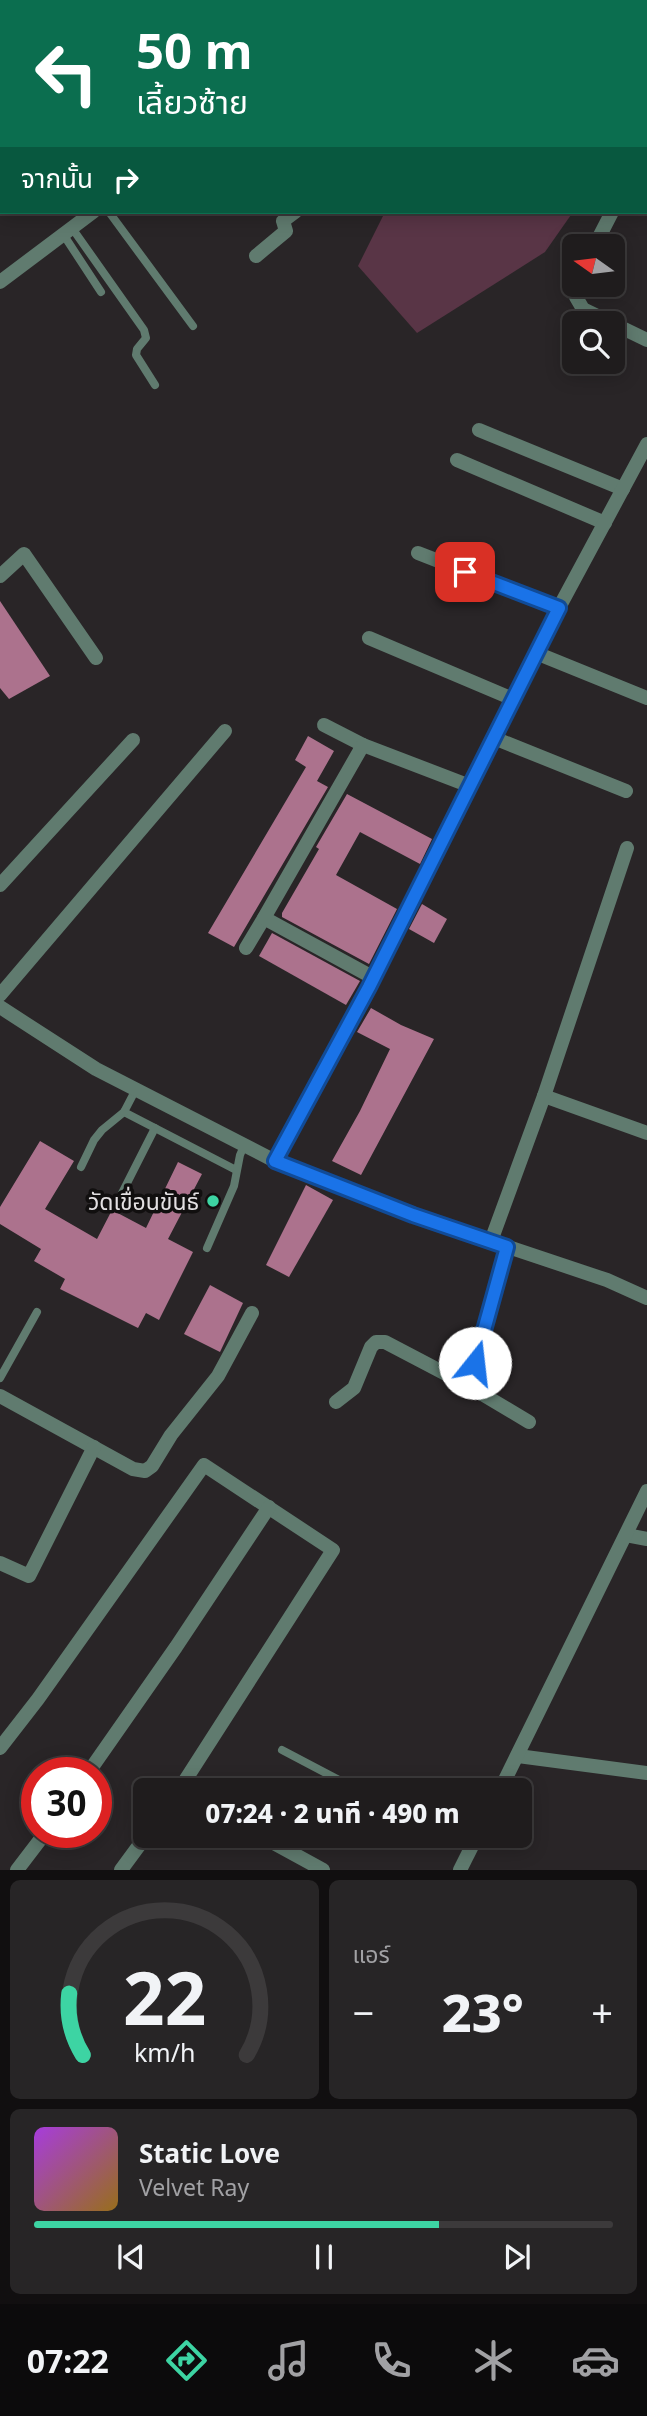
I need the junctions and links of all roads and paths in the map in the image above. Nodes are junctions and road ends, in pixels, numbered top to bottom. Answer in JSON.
{"nodes":[{"id":1,"x":90,"y":214,"type":"edge"},
{"id":2,"x":110,"y":214,"type":"edge"},
{"id":3,"x":611,"y":214,"type":"edge"},
{"id":4,"x":284,"y":215,"type":"edge"},
{"id":5,"x":67,"y":231,"type":"junction"},
{"id":6,"x":601,"y":234,"type":"edge"},
{"id":7,"x":256,"y":256,"type":"dead end"},
{"id":8,"x":0,"y":282,"type":"edge"},
{"id":9,"x":101,"y":292,"type":"dead end"},
{"id":10,"x":577,"y":298,"type":"edge"},
{"id":11,"x":193,"y":326,"type":"dead end"},
{"id":12,"x":647,"y":340,"type":"edge"},
{"id":13,"x":155,"y":385,"type":"dead end"},
{"id":14,"x":479,"y":430,"type":"dead end"},
{"id":15,"x":647,"y":444,"type":"edge"},
{"id":16,"x":457,"y":460,"type":"dead end"},
{"id":17,"x":623,"y":489,"type":"junction"},
{"id":18,"x":605,"y":523,"type":"junction"},
{"id":19,"x":418,"y":553,"type":"dead end"},
{"id":20,"x":0,"y":576,"type":"edge"},
{"id":21,"x":559,"y":608,"type":"junction"},
{"id":22,"x":369,"y":638,"type":"dead end"},
{"id":23,"x":536,"y":653,"type":"junction"},
{"id":24,"x":96,"y":658,"type":"dead end"},
{"id":25,"x":647,"y":698,"type":"edge"},
{"id":26,"x":513,"y":699,"type":"junction"},
{"id":27,"x":324,"y":725,"type":"dead end"},
{"id":28,"x":225,"y":731,"type":"dead end"},
{"id":29,"x":494,"y":738,"type":"junction"},
{"id":30,"x":133,"y":740,"type":"dead end"},
{"id":31,"x":363,"y":745,"type":"junction"},
{"id":32,"x":470,"y":786,"type":"junction"},
{"id":33,"x":626,"y":791,"type":"dead end"},
{"id":34,"x":627,"y":848,"type":"dead end"},
{"id":35,"x":0,"y":885,"type":"edge"},
{"id":36,"x":264,"y":918,"type":"junction"},
{"id":37,"x":246,"y":948,"type":"dead end"},
{"id":38,"x":374,"y":978,"type":"junction"},
{"id":39,"x":0,"y":995,"type":"edge"},
{"id":40,"x":0,"y":1007,"type":"edge"},
{"id":41,"x":136,"y":1089,"type":"junction"},
{"id":42,"x":544,"y":1096,"type":"junction"},
{"id":43,"x":124,"y":1112,"type":"junction"},
{"id":44,"x":155,"y":1128,"type":"junction"},
{"id":45,"x":647,"y":1133,"type":"edge"},
{"id":46,"x":244,"y":1146,"type":"junction"},
{"id":47,"x":275,"y":1161,"type":"junction"},
{"id":48,"x":81,"y":1167,"type":"dead end"},
{"id":49,"x":236,"y":1170,"type":"junction"},
{"id":50,"x":122,"y":1193,"type":"dead end"},
{"id":51,"x":491,"y":1241,"type":"junction"},
{"id":52,"x":507,"y":1247,"type":"junction"},
{"id":53,"x":207,"y":1248,"type":"dead end"},
{"id":54,"x":647,"y":1298,"type":"edge"},
{"id":55,"x":37,"y":1312,"type":"dead end"},
{"id":56,"x":252,"y":1313,"type":"dead end"},
{"id":57,"x":0,"y":1378,"type":"edge"},
{"id":58,"x":467,"y":1385,"type":"junction"},
{"id":59,"x":0,"y":1396,"type":"edge"},
{"id":60,"x":336,"y":1402,"type":"dead end"},
{"id":61,"x":529,"y":1422,"type":"dead end"},
{"id":62,"x":94,"y":1447,"type":"junction"},
{"id":63,"x":647,"y":1491,"type":"edge"},
{"id":64,"x":268,"y":1507,"type":"junction"},
{"id":65,"x":626,"y":1535,"type":"junction"},
{"id":66,"x":647,"y":1539,"type":"edge"},
{"id":67,"x":0,"y":1563,"type":"edge"},
{"id":68,"x":0,"y":1748,"type":"edge"},
{"id":69,"x":282,"y":1750,"type":"dead end"},
{"id":70,"x":518,"y":1756,"type":"junction"},
{"id":71,"x":99,"y":1757,"type":"edge"},
{"id":72,"x":647,"y":1773,"type":"edge"},
{"id":73,"x":187,"y":1778,"type":"edge"},
{"id":74,"x":335,"y":1778,"type":"edge"},
{"id":75,"x":506,"y":1778,"type":"edge"},
{"id":76,"x":34,"y":1848,"type":"edge"},
{"id":77,"x":137,"y":1848,"type":"edge"},
{"id":78,"x":283,"y":1848,"type":"edge"},
{"id":79,"x":466,"y":1848,"type":"edge"},
{"id":80,"x":470,"y":1850,"type":"joint"},
{"id":81,"x":17,"y":1870,"type":"edge"},
{"id":82,"x":121,"y":1870,"type":"edge"},
{"id":83,"x":323,"y":1870,"type":"edge"},
{"id":84,"x":460,"y":1870,"type":"edge"}],
"edges":[{"from":1,"to":5,"type":"street"},
{"from":2,"to":11,"type":"lane"},
{"from":3,"to":6,"type":"street"},
{"from":4,"to":7,"type":"street"},
{"from":5,"to":8,"type":"street"},
{"from":5,"to":9,"type":"lane"},
{"from":5,"to":13,"type":"lane"},
{"from":10,"to":12,"type":"street"},
{"from":14,"to":17,"type":"street"},
{"from":15,"to":17,"type":"street"},
{"from":16,"to":18,"type":"street"},
{"from":17,"to":18,"type":"street"},
{"from":18,"to":21,"type":"street"},
{"from":19,"to":21,"type":"street"},
{"from":20,"to":24,"type":"street"},
{"from":21,"to":23,"type":"street"},
{"from":22,"to":26,"type":"street"},
{"from":23,"to":25,"type":"street"},
{"from":23,"to":26,"type":"street"},
{"from":26,"to":29,"type":"street"},
{"from":27,"to":31,"type":"street"},
{"from":28,"to":39,"type":"street"},
{"from":29,"to":32,"type":"street"},
{"from":29,"to":33,"type":"street"},
{"from":30,"to":35,"type":"street"},
{"from":31,"to":32,"type":"street"},
{"from":31,"to":36,"type":"street"},
{"from":32,"to":38,"type":"street"},
{"from":34,"to":42,"type":"street"},
{"from":36,"to":37,"type":"street"},
{"from":36,"to":38,"type":"street"},
{"from":38,"to":47,"type":"street"},
{"from":40,"to":41,"type":"street"},
{"from":41,"to":43,"type":"lane"},
{"from":41,"to":46,"type":"street"},
{"from":42,"to":45,"type":"street"},
{"from":42,"to":51,"type":"street"},
{"from":43,"to":44,"type":"lane"},
{"from":43,"to":48,"type":"lane"},
{"from":44,"to":49,"type":"lane"},
{"from":44,"to":50,"type":"lane"},
{"from":46,"to":47,"type":"street"},
{"from":46,"to":49,"type":"lane"},
{"from":47,"to":51,"type":"street"},
{"from":49,"to":53,"type":"lane"},
{"from":51,"to":52,"type":"street"},
{"from":52,"to":54,"type":"street"},
{"from":52,"to":58,"type":"street"},
{"from":55,"to":57,"type":"lane"},
{"from":56,"to":62,"type":"street"},
{"from":58,"to":60,"type":"street"},
{"from":58,"to":61,"type":"street"},
{"from":59,"to":62,"type":"street"},
{"from":62,"to":67,"type":"street"},
{"from":63,"to":65,"type":"street"},
{"from":64,"to":68,"type":"street"},
{"from":64,"to":71,"type":"street"},
{"from":64,"to":73,"type":"street"},
{"from":65,"to":66,"type":"street"},
{"from":65,"to":70,"type":"street"},
{"from":69,"to":74,"type":"lane"},
{"from":70,"to":72,"type":"street"},
{"from":70,"to":75,"type":"street"},
{"from":76,"to":81,"type":"street"},
{"from":77,"to":82,"type":"street"},
{"from":78,"to":83,"type":"street"},
{"from":79,"to":80,"type":"lane"},
{"from":80,"to":84,"type":"street"}]}
